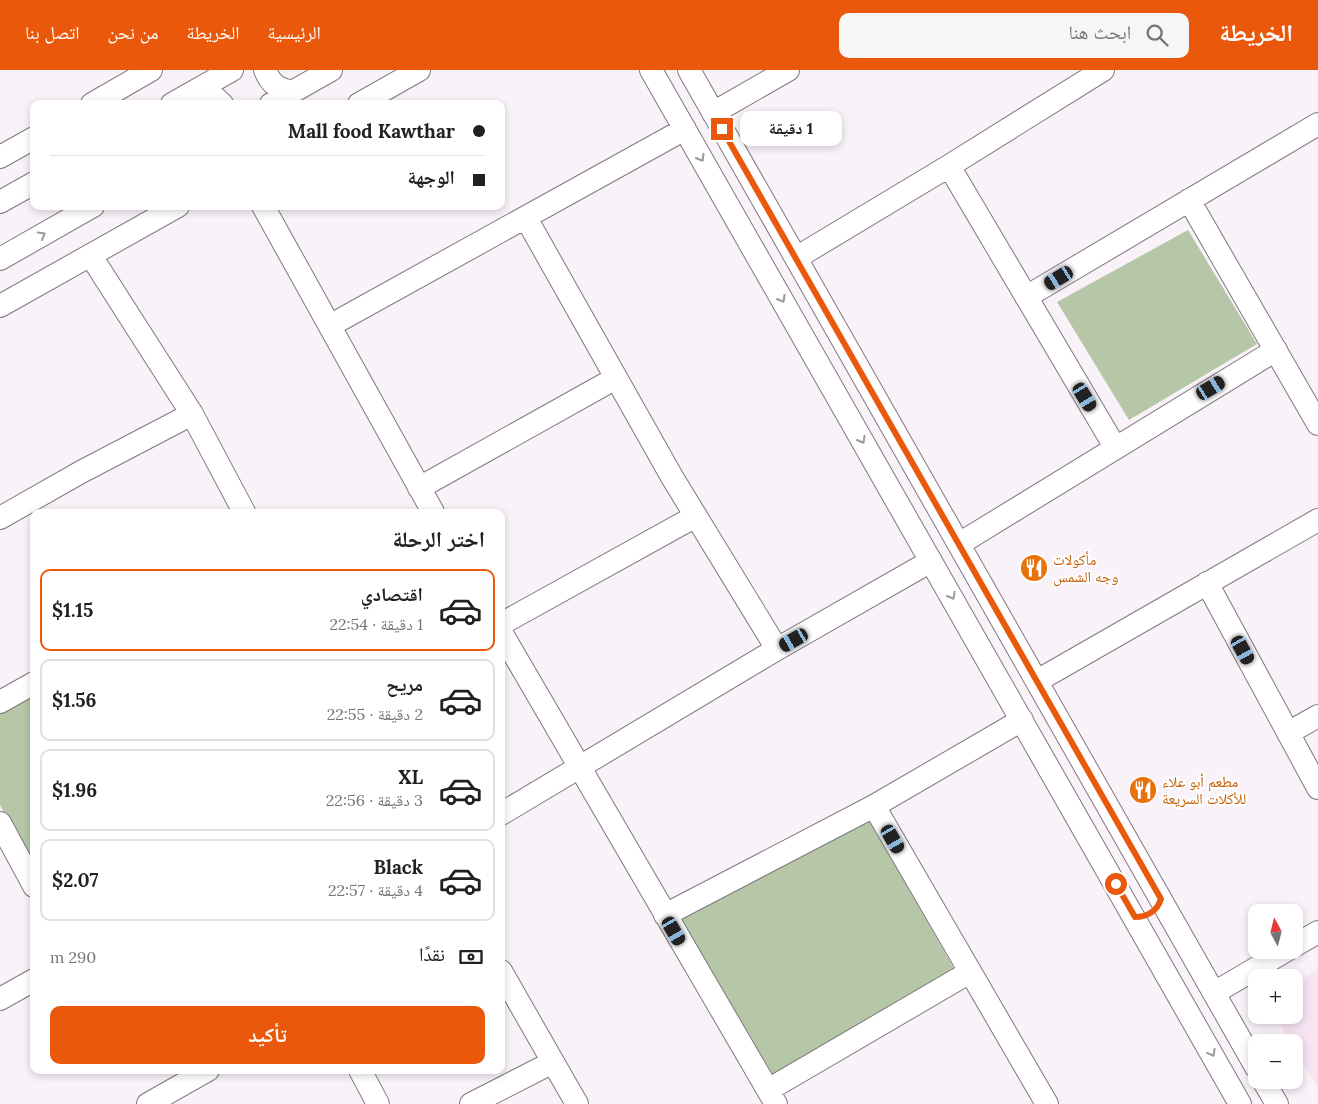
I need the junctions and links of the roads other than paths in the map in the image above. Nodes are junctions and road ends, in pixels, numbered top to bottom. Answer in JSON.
{"nodes":[{"id":1,"x":151,"y":70,"type":"edge"},
{"id":2,"x":232,"y":70,"type":"edge"},
{"id":3,"x":265,"y":70,"type":"edge"},
{"id":4,"x":330,"y":70,"type":"edge"},
{"id":5,"x":419,"y":70,"type":"edge"},
{"id":6,"x":651,"y":70,"type":"edge"},
{"id":7,"x":689,"y":70,"type":"edge"},
{"id":8,"x":788,"y":70,"type":"edge"},
{"id":9,"x":1103,"y":70,"type":"edge"},
{"id":10,"x":196,"y":90,"type":"junction"},
{"id":11,"x":292,"y":91,"type":"junction"},
{"id":12,"x":99,"y":100,"type":"edge"},
{"id":13,"x":179,"y":100,"type":"edge"},
{"id":14,"x":218,"y":100,"type":"edge"},
{"id":15,"x":277,"y":100,"type":"edge"},
{"id":16,"x":366,"y":100,"type":"edge"},
{"id":17,"x":713,"y":113,"type":"junction"},
{"id":18,"x":1318,"y":124,"type":"edge"},
{"id":19,"x":684,"y":129,"type":"junction"},
{"id":20,"x":30,"y":140,"type":"edge"},
{"id":21,"x":0,"y":157,"type":"edge"},
{"id":22,"x":949,"y":166,"type":"junction"},
{"id":23,"x":30,"y":185,"type":"edge"},
{"id":24,"x":1189,"y":200,"type":"junction"},
{"id":25,"x":0,"y":202,"type":"edge"},
{"id":26,"x":86,"y":210,"type":"edge"},
{"id":27,"x":171,"y":210,"type":"edge"},
{"id":28,"x":265,"y":210,"type":"edge"},
{"id":29,"x":526,"y":218,"type":"junction"},
{"id":30,"x":91,"y":256,"type":"junction"},
{"id":31,"x":796,"y":258,"type":"junction"},
{"id":32,"x":0,"y":259,"type":"edge"},
{"id":33,"x":1026,"y":297,"type":"junction"},
{"id":34,"x":0,"y":306,"type":"edge"},
{"id":35,"x":331,"y":325,"type":"junction"},
{"id":36,"x":1276,"y":350,"type":"junction"},
{"id":37,"x":616,"y":378,"type":"junction"},
{"id":38,"x":192,"y":414,"type":"junction"},
{"id":39,"x":1318,"y":424,"type":"edge"},
{"id":40,"x":1115,"y":447,"type":"junction"},
{"id":41,"x":419,"y":488,"type":"junction"},
{"id":42,"x":242,"y":509,"type":"edge"},
{"id":43,"x":431,"y":509,"type":"edge"},
{"id":44,"x":696,"y":516,"type":"junction"},
{"id":45,"x":0,"y":518,"type":"edge"},
{"id":46,"x":1318,"y":520,"type":"edge"},
{"id":47,"x":959,"y":544,"type":"junction"},
{"id":48,"x":931,"y":561,"type":"junction"},
{"id":49,"x":1207,"y":583,"type":"junction"},
{"id":50,"x":505,"y":622,"type":"edge"},
{"id":51,"x":505,"y":639,"type":"edge"},
{"id":52,"x":777,"y":649,"type":"junction"},
{"id":53,"x":1037,"y":681,"type":"junction"},
{"id":54,"x":30,"y":685,"type":"edge"},
{"id":55,"x":0,"y":702,"type":"edge"},
{"id":56,"x":1318,"y":716,"type":"edge"},
{"id":57,"x":1022,"y":720,"type":"junction"},
{"id":58,"x":1288,"y":733,"type":"junction"},
{"id":59,"x":578,"y":768,"type":"junction"},
{"id":60,"x":1318,"y":788,"type":"edge"},
{"id":61,"x":874,"y":806,"type":"junction"},
{"id":62,"x":505,"y":812,"type":"edge"},
{"id":63,"x":0,"y":823,"type":"edge"},
{"id":64,"x":30,"y":879,"type":"edge"},
{"id":65,"x":1161,"y":899,"type":"junction"},
{"id":66,"x":665,"y":915,"type":"junction"},
{"id":67,"x":1135,"y":917,"type":"junction"},
{"id":68,"x":1318,"y":932,"type":"edge"},
{"id":69,"x":1303,"y":941,"type":"edge"},
{"id":70,"x":1189,"y":949,"type":"junction"},
{"id":71,"x":1272,"y":959,"type":"edge"},
{"id":72,"x":1164,"y":967,"type":"junction"},
{"id":73,"x":970,"y":972,"type":"junction"},
{"id":74,"x":505,"y":978,"type":"edge"},
{"id":75,"x":30,"y":982,"type":"edge"},
{"id":76,"x":1214,"y":993,"type":"junction"},
{"id":77,"x":0,"y":999,"type":"edge"},
{"id":78,"x":1248,"y":1054,"type":"edge"},
{"id":79,"x":552,"y":1062,"type":"junction"},
{"id":80,"x":201,"y":1074,"type":"edge"},
{"id":81,"x":362,"y":1074,"type":"edge"},
{"id":82,"x":1268,"y":1089,"type":"edge"},
{"id":83,"x":772,"y":1097,"type":"edge"},
{"id":84,"x":148,"y":1104,"type":"edge"},
{"id":85,"x":378,"y":1104,"type":"edge"},
{"id":86,"x":472,"y":1104,"type":"edge"},
{"id":87,"x":577,"y":1104,"type":"edge"},
{"id":88,"x":1047,"y":1104,"type":"edge"},
{"id":89,"x":1240,"y":1104,"type":"edge"},
{"id":90,"x":1277,"y":1104,"type":"edge"}],
"edges":[{"from":1,"to":12,"type":"street"},
{"from":2,"to":10,"type":"street"},
{"from":3,"to":11,"type":"street"},
{"from":4,"to":11,"type":"street"},
{"from":5,"to":16,"type":"street"},
{"from":6,"to":19,"type":"street"},
{"from":7,"to":17,"type":"street"},
{"from":8,"to":17,"type":"street"},
{"from":9,"to":22,"type":"street"},
{"from":10,"to":13,"type":"street"},
{"from":10,"to":14,"type":"street"},
{"from":11,"to":15,"type":"street"},
{"from":17,"to":31,"type":"street"},
{"from":18,"to":24,"type":"street"},
{"from":19,"to":29,"type":"street"},
{"from":19,"to":48,"type":"street","one_way":true},
{"from":20,"to":21,"type":"street"},
{"from":22,"to":31,"type":"street"},
{"from":22,"to":33,"type":"street"},
{"from":23,"to":25,"type":"street"},
{"from":24,"to":33,"type":"street"},
{"from":24,"to":36,"type":"street"},
{"from":32,"to":26,"type":"street","one_way":true},
{"from":27,"to":30,"type":"street"},
{"from":28,"to":35,"type":"street"},
{"from":29,"to":35,"type":"street"},
{"from":29,"to":37,"type":"street"},
{"from":30,"to":34,"type":"street"},
{"from":30,"to":38,"type":"street"},
{"from":31,"to":47,"type":"street"},
{"from":33,"to":40,"type":"street"},
{"from":35,"to":41,"type":"street"},
{"from":36,"to":39,"type":"street"},
{"from":36,"to":40,"type":"street"},
{"from":37,"to":41,"type":"street"},
{"from":37,"to":44,"type":"street"},
{"from":38,"to":42,"type":"street"},
{"from":38,"to":45,"type":"street"},
{"from":40,"to":47,"type":"street"},
{"from":41,"to":43,"type":"street"},
{"from":44,"to":50,"type":"street"},
{"from":44,"to":52,"type":"street"},
{"from":46,"to":49,"type":"street"},
{"from":47,"to":53,"type":"street"},
{"from":48,"to":52,"type":"street"},
{"from":48,"to":57,"type":"street","one_way":true},
{"from":49,"to":53,"type":"street"},
{"from":49,"to":58,"type":"street"},
{"from":51,"to":59,"type":"street"},
{"from":52,"to":59,"type":"street"},
{"from":53,"to":65,"type":"street"},
{"from":54,"to":55,"type":"street"},
{"from":56,"to":58,"type":"street"},
{"from":57,"to":61,"type":"street"},
{"from":57,"to":67,"type":"street"},
{"from":58,"to":60,"type":"street"},
{"from":59,"to":62,"type":"street"},
{"from":59,"to":66,"type":"street"},
{"from":61,"to":66,"type":"street"},
{"from":61,"to":73,"type":"street"},
{"from":63,"to":64,"type":"street"},
{"from":65,"to":67,"type":"street"},
{"from":65,"to":70,"type":"street"},
{"from":66,"to":83,"type":"street"},
{"from":67,"to":72,"type":"street"},
{"from":68,"to":69,"type":"street"},
{"from":70,"to":72,"type":"street"},
{"from":70,"to":76,"type":"street"},
{"from":71,"to":76,"type":"street"},
{"from":72,"to":89,"type":"street","one_way":true},
{"from":73,"to":83,"type":"street"},
{"from":73,"to":88,"type":"street"},
{"from":74,"to":79,"type":"street"},
{"from":75,"to":77,"type":"street"},
{"from":76,"to":78,"type":"street"},
{"from":79,"to":86,"type":"street"},
{"from":79,"to":87,"type":"street"},
{"from":80,"to":84,"type":"street"},
{"from":81,"to":85,"type":"street"},
{"from":82,"to":90,"type":"street"}]}
